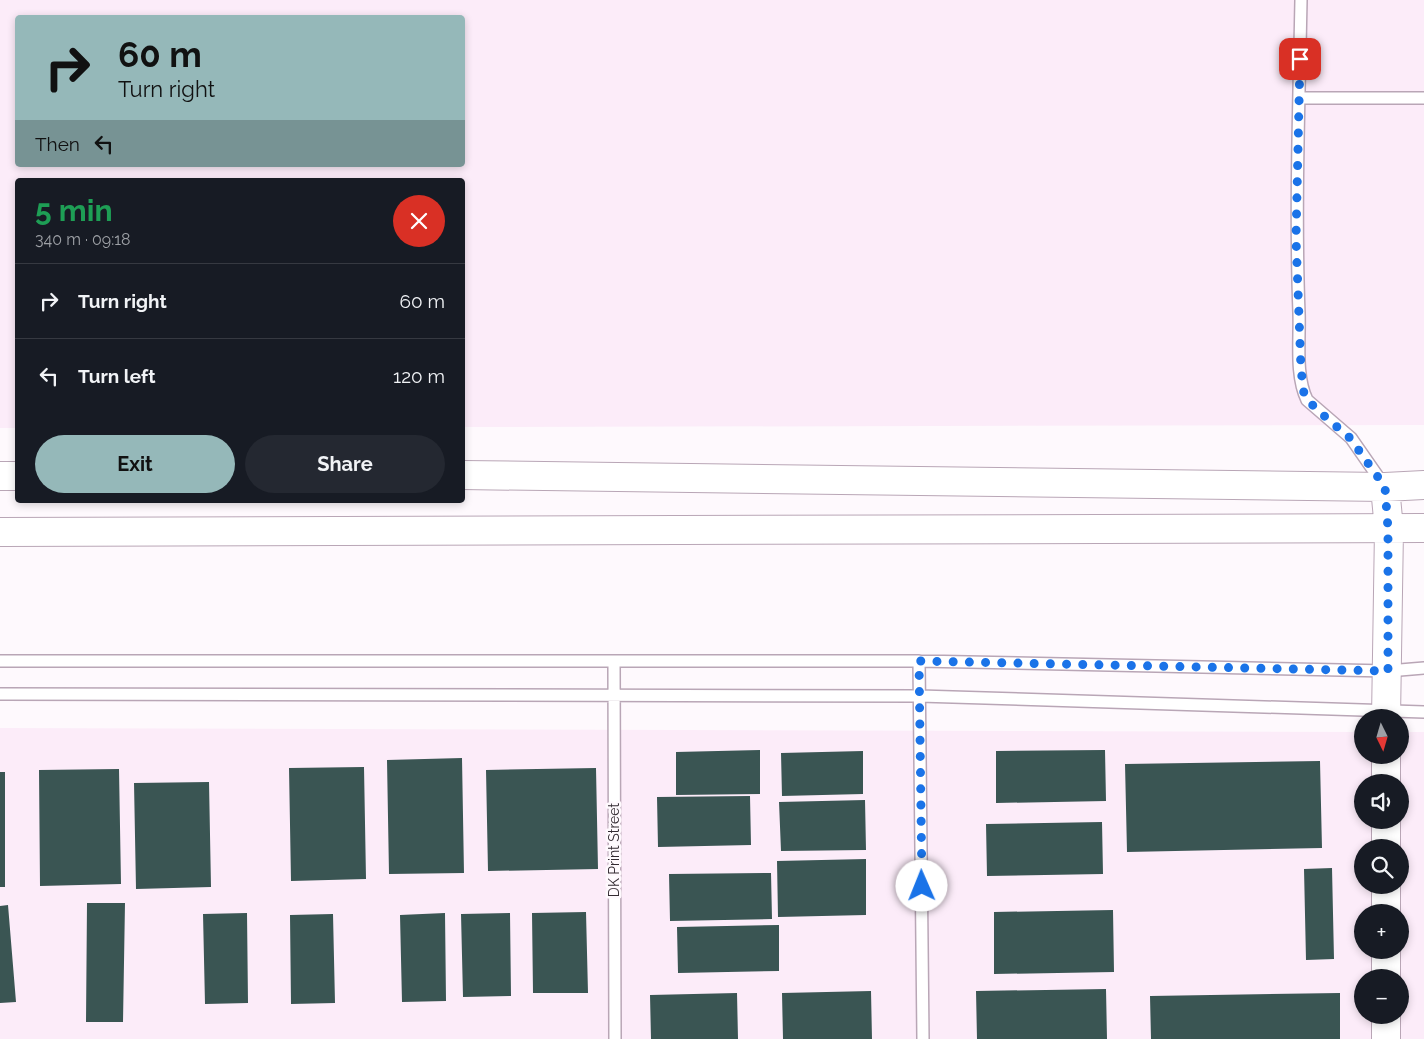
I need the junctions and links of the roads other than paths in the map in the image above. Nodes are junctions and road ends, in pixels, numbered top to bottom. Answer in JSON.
{"nodes":[{"id":1,"x":1301,"y":0,"type":"edge"},
{"id":2,"x":1299,"y":98,"type":"junction"},
{"id":3,"x":1424,"y":98,"type":"edge"},
{"id":4,"x":465,"y":475,"type":"edge"},
{"id":5,"x":0,"y":476,"type":"edge"},
{"id":6,"x":15,"y":476,"type":"edge"},
{"id":7,"x":1423,"y":485,"type":"edge"},
{"id":8,"x":1385,"y":487,"type":"junction"},
{"id":9,"x":1388,"y":529,"type":"junction"},
{"id":10,"x":0,"y":532,"type":"edge"},
{"id":11,"x":1424,"y":532,"type":"edge"},
{"id":12,"x":0,"y":661,"type":"edge"},
{"id":13,"x":614,"y":661,"type":"junction"},
{"id":14,"x":919,"y":661,"type":"junction"},
{"id":15,"x":1424,"y":668,"type":"edge"},
{"id":16,"x":1388,"y":671,"type":"junction"},
{"id":17,"x":0,"y":694,"type":"edge"},
{"id":18,"x":614,"y":695,"type":"junction"},
{"id":19,"x":920,"y":696,"type":"junction"},
{"id":20,"x":1386,"y":709,"type":"edge"},
{"id":21,"x":1424,"y":712,"type":"edge"},
{"id":22,"x":1354,"y":713,"type":"edge"},
{"id":23,"x":1409,"y":713,"type":"edge"},
{"id":24,"x":1386,"y":1024,"type":"edge"},
{"id":25,"x":615,"y":1039,"type":"edge"},
{"id":26,"x":923,"y":1039,"type":"edge"},
{"id":27,"x":1386,"y":1039,"type":"edge"}],
"edges":[{"from":1,"to":2,"type":"lane"},
{"from":2,"to":3,"type":"lane"},
{"from":2,"to":8,"type":"lane"},
{"from":4,"to":8,"type":"street"},
{"from":5,"to":6,"type":"street"},
{"from":7,"to":8,"type":"street"},
{"from":7,"to":11,"type":"street"},
{"from":8,"to":9,"type":"street"},
{"from":9,"to":10,"type":"street"},
{"from":9,"to":11,"type":"street"},
{"from":9,"to":16,"type":"street"},
{"from":12,"to":13,"type":"lane"},
{"from":13,"to":14,"type":"lane"},
{"from":13,"to":18,"type":"lane","name":"DK Print Street"},
{"from":14,"to":16,"type":"lane"},
{"from":14,"to":19,"type":"lane"},
{"from":15,"to":16,"type":"lane"},
{"from":16,"to":20,"type":"street"},
{"from":17,"to":18,"type":"lane"},
{"from":18,"to":19,"type":"lane"},
{"from":18,"to":25,"type":"lane","name":"DK Print Street"},
{"from":19,"to":22,"type":"lane"},
{"from":19,"to":26,"type":"lane"},
{"from":21,"to":23,"type":"lane"},
{"from":24,"to":27,"type":"street"}]}
